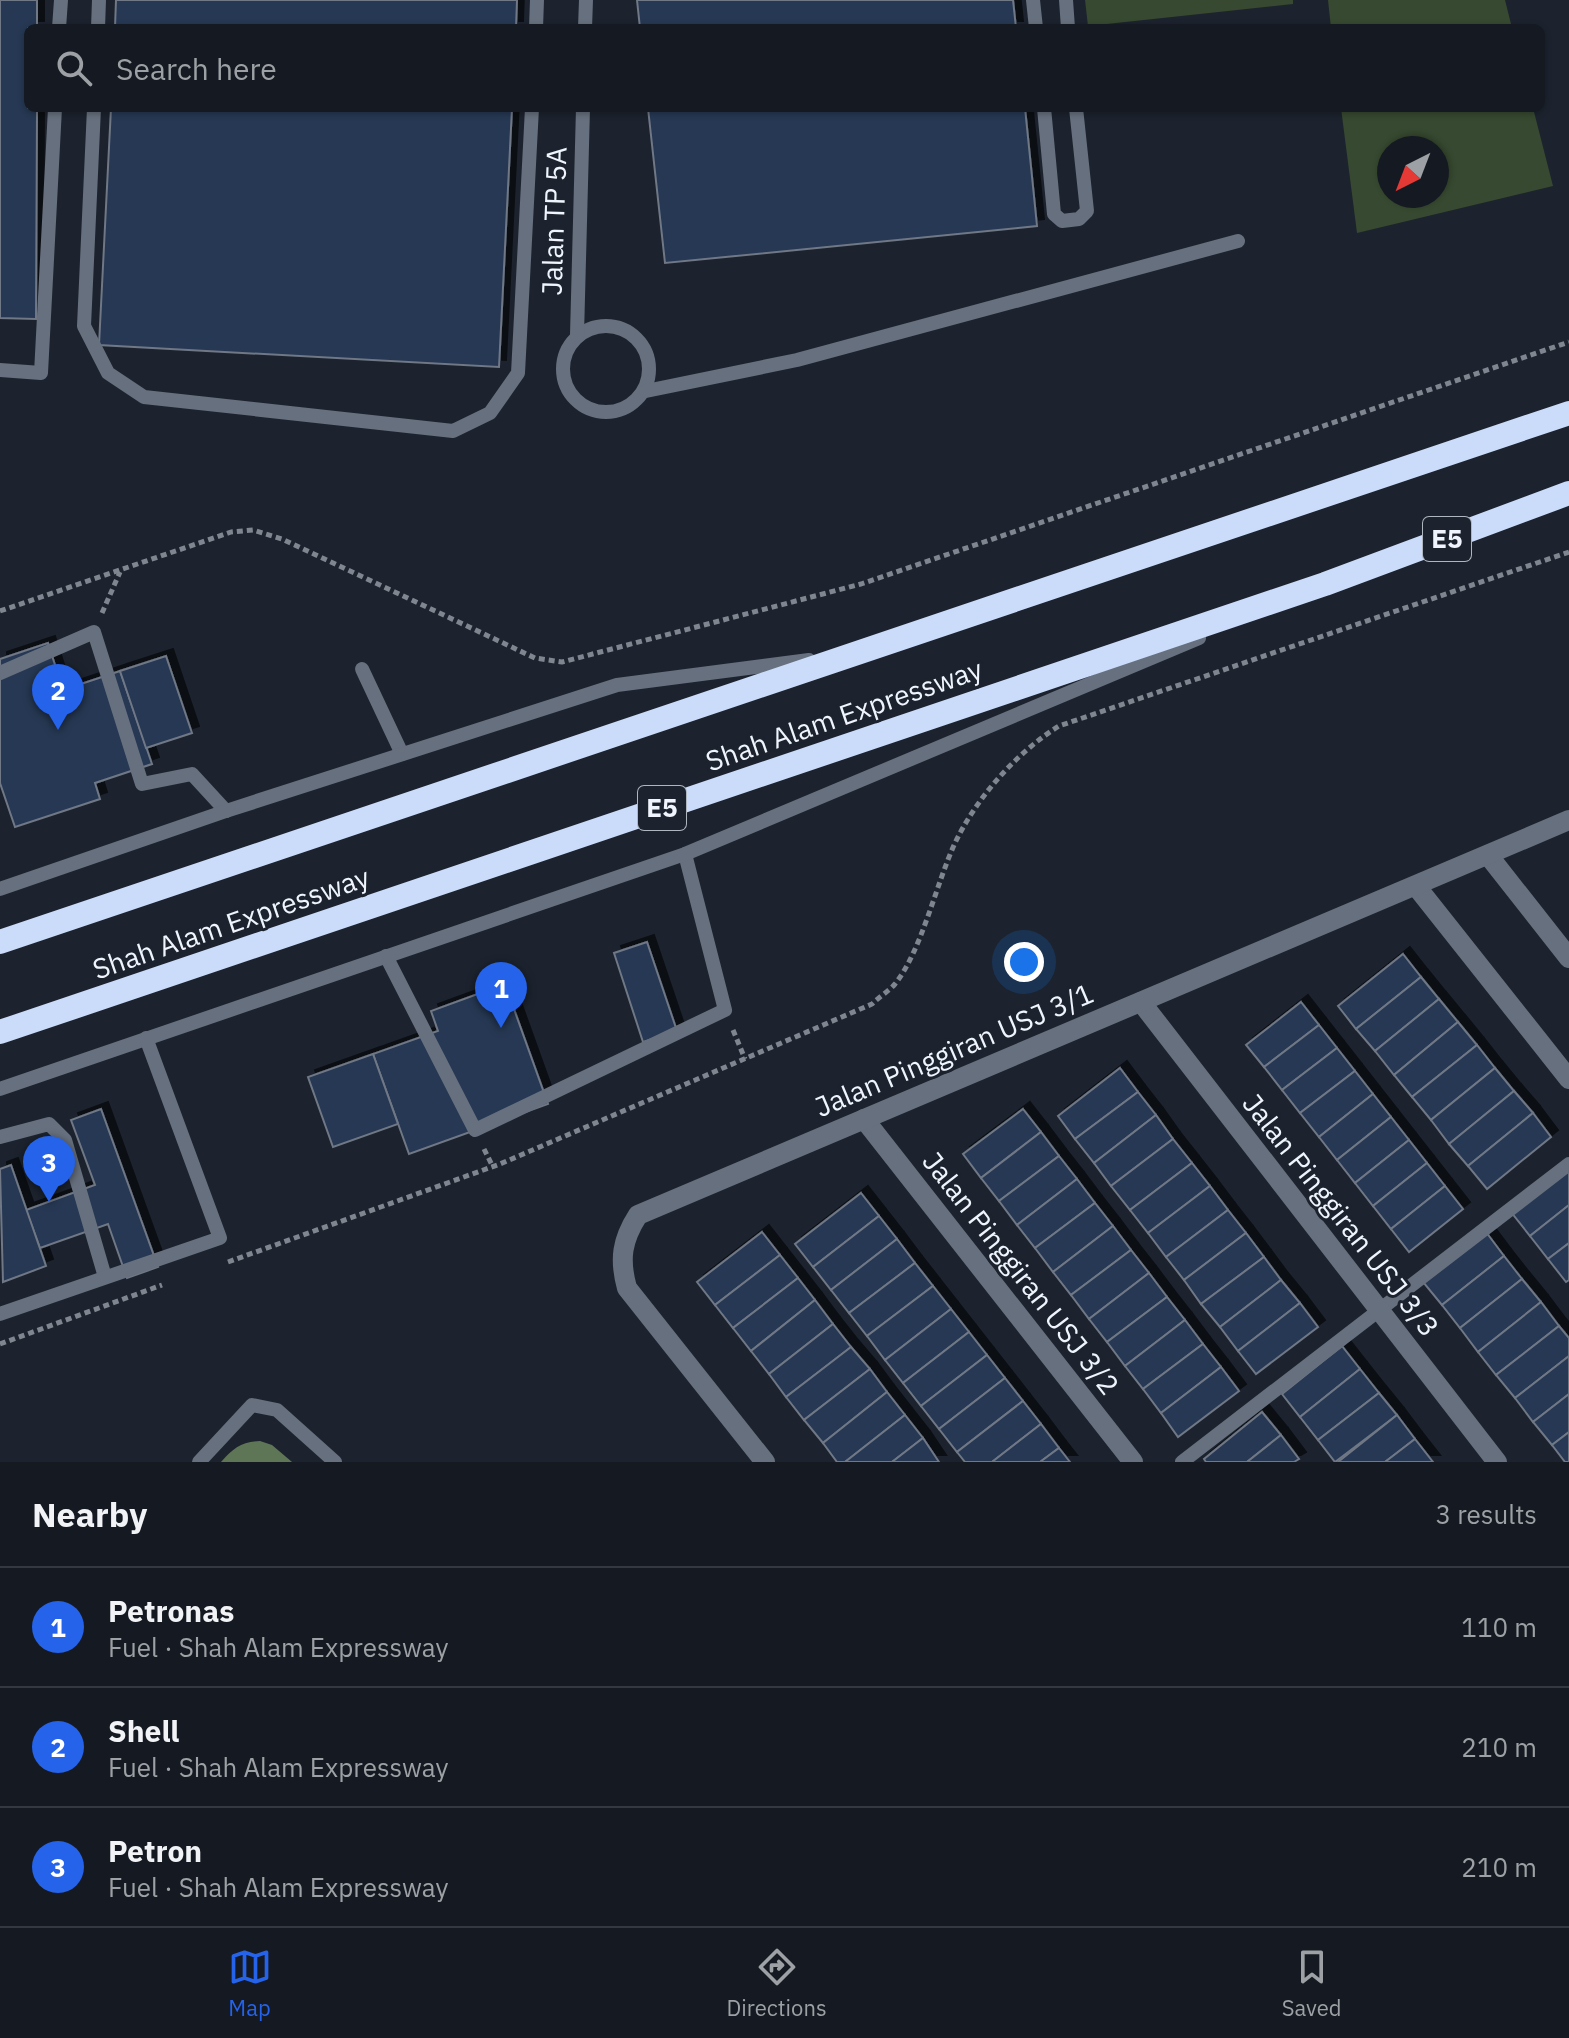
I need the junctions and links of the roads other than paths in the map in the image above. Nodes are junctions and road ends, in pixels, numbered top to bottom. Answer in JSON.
{"nodes":[{"id":1,"x":61,"y":0,"type":"edge"},
{"id":2,"x":99,"y":0,"type":"edge"},
{"id":3,"x":537,"y":0,"type":"edge"},
{"id":4,"x":586,"y":0,"type":"edge"},
{"id":5,"x":1033,"y":0,"type":"edge"},
{"id":6,"x":1066,"y":0,"type":"edge"},
{"id":7,"x":59,"y":24,"type":"edge"},
{"id":8,"x":98,"y":24,"type":"edge"},
{"id":9,"x":536,"y":24,"type":"edge"},
{"id":10,"x":585,"y":24,"type":"edge"},
{"id":11,"x":1036,"y":24,"type":"edge"},
{"id":12,"x":1068,"y":24,"type":"edge"},
{"id":13,"x":55,"y":112,"type":"edge"},
{"id":14,"x":94,"y":112,"type":"edge"},
{"id":15,"x":532,"y":112,"type":"edge"},
{"id":16,"x":583,"y":112,"type":"edge"},
{"id":17,"x":1044,"y":112,"type":"edge"},
{"id":18,"x":1076,"y":112,"type":"edge"},
{"id":19,"x":1238,"y":241,"type":"dead end"},
{"id":20,"x":577,"y":335,"type":"junction"},
{"id":21,"x":0,"y":370,"type":"edge"},
{"id":22,"x":646,"y":391,"type":"junction"},
{"id":23,"x":1569,"y":413,"type":"edge"},
{"id":24,"x":1569,"y":493,"type":"edge"},
{"id":25,"x":1325,"y":584,"type":"junction"},
{"id":26,"x":852,"y":654,"type":"junction"},
{"id":27,"x":362,"y":669,"type":"dead end"},
{"id":28,"x":0,"y":673,"type":"edge"},
{"id":29,"x":402,"y":754,"type":"junction"},
{"id":30,"x":226,"y":811,"type":"junction"},
{"id":31,"x":1569,"y":820,"type":"edge"},
{"id":32,"x":685,"y":854,"type":"junction"},
{"id":33,"x":1488,"y":855,"type":"junction"},
{"id":34,"x":1416,"y":886,"type":"junction"},
{"id":35,"x":0,"y":889,"type":"edge"},
{"id":36,"x":0,"y":942,"type":"edge"},
{"id":37,"x":386,"y":956,"type":"junction"},
{"id":38,"x":1569,"y":958,"type":"edge"},
{"id":39,"x":1141,"y":1002,"type":"junction"},
{"id":40,"x":0,"y":1032,"type":"edge"},
{"id":41,"x":146,"y":1038,"type":"junction"},
{"id":42,"x":1569,"y":1079,"type":"edge"},
{"id":43,"x":0,"y":1089,"type":"edge"},
{"id":44,"x":864,"y":1119,"type":"junction"},
{"id":45,"x":0,"y":1137,"type":"edge"},
{"id":46,"x":1569,"y":1164,"type":"edge"},
{"id":47,"x":105,"y":1277,"type":"junction"},
{"id":48,"x":1380,"y":1312,"type":"junction"},
{"id":49,"x":0,"y":1314,"type":"edge"},
{"id":50,"x":199,"y":1462,"type":"edge"},
{"id":51,"x":335,"y":1462,"type":"edge"},
{"id":52,"x":765,"y":1462,"type":"edge"},
{"id":53,"x":1133,"y":1462,"type":"edge"},
{"id":54,"x":1182,"y":1462,"type":"edge"},
{"id":55,"x":1497,"y":1462,"type":"edge"}],
"edges":[{"from":1,"to":7,"type":"lane"},
{"from":2,"to":8,"type":"lane"},
{"from":3,"to":9,"type":"lane"},
{"from":4,"to":10,"type":"lane"},
{"from":5,"to":11,"type":"lane"},
{"from":6,"to":12,"type":"lane"},
{"from":13,"to":21,"type":"lane"},
{"from":14,"to":15,"type":"lane"},
{"from":16,"to":20,"type":"lane","name":"Jalan TP 5A"},
{"from":17,"to":18,"type":"lane"},
{"from":19,"to":22,"type":"lane"},
{"from":20,"to":22,"type":"lane"},
{"from":20,"to":22,"type":"lane"},
{"from":23,"to":26,"type":"highway","name":"Shah Alam Expressway"},
{"from":24,"to":25,"type":"highway","name":"Shah Alam Expressway","number":"E5"},
{"from":25,"to":32,"type":"lane"},
{"from":25,"to":40,"type":"highway","name":"Shah Alam Expressway","number":"E5"},
{"from":26,"to":29,"type":"lane"},
{"from":26,"to":36,"type":"highway","name":"Shah Alam Expressway"},
{"from":27,"to":29,"type":"lane"},
{"from":28,"to":30,"type":"lane"},
{"from":29,"to":30,"type":"lane"},
{"from":30,"to":35,"type":"lane"},
{"from":31,"to":33,"type":"street","name":"Jalan Pinggiran USJ 3/1"},
{"from":32,"to":37,"type":"lane"},
{"from":32,"to":37,"type":"lane"},
{"from":33,"to":34,"type":"street","name":"Jalan Pinggiran USJ 3/1"},
{"from":33,"to":38,"type":"street"},
{"from":34,"to":39,"type":"street","name":"Jalan Pinggiran USJ 3/1"},
{"from":34,"to":42,"type":"street"},
{"from":37,"to":41,"type":"lane"},
{"from":39,"to":44,"type":"street","name":"Jalan Pinggiran USJ 3/1"},
{"from":39,"to":48,"type":"street","name":"Jalan Pinggiran USJ 3/3"},
{"from":41,"to":43,"type":"lane"},
{"from":41,"to":47,"type":"lane"},
{"from":44,"to":52,"type":"street","name":"Jalan Pinggiran USJ 3/1"},
{"from":44,"to":53,"type":"street","name":"Jalan Pinggiran USJ 3/2"},
{"from":45,"to":47,"type":"lane"},
{"from":46,"to":48,"type":"lane"},
{"from":47,"to":49,"type":"lane"},
{"from":48,"to":54,"type":"lane"},
{"from":48,"to":55,"type":"street","name":"Jalan Pinggiran USJ 3/3"},
{"from":50,"to":51,"type":"lane"}]}
